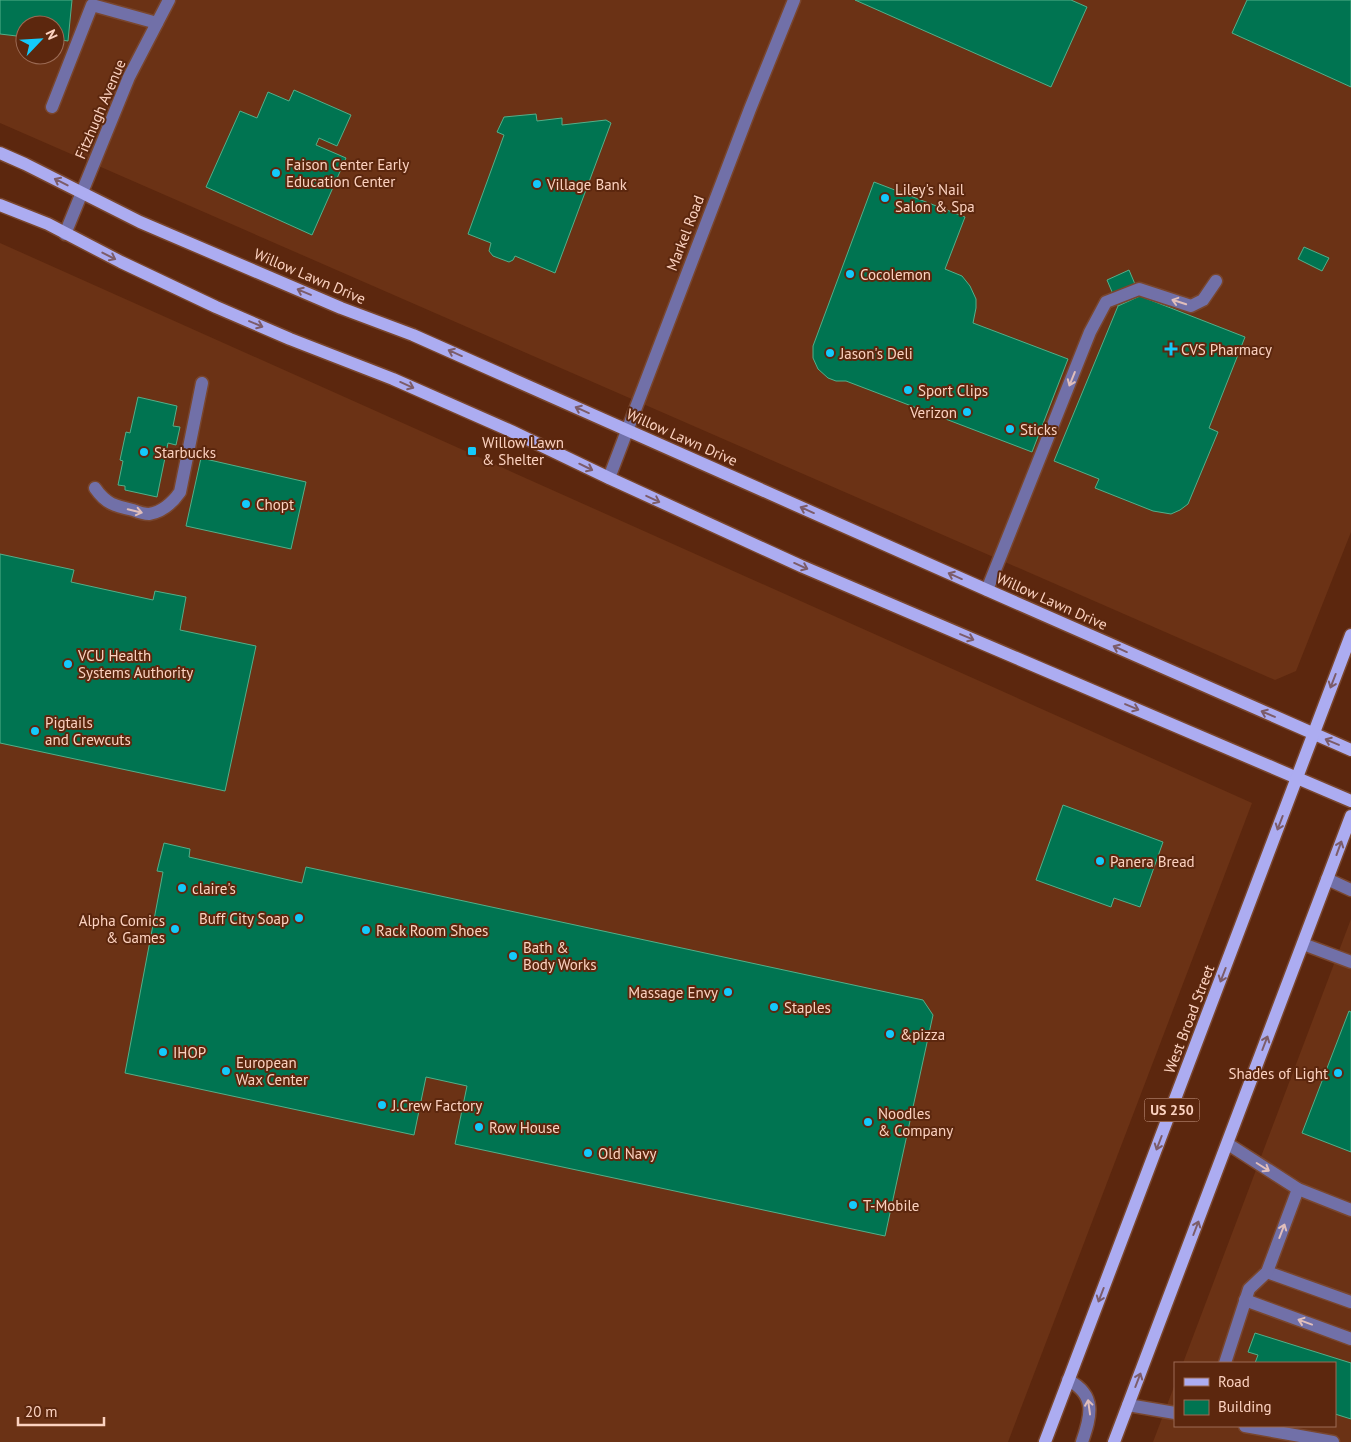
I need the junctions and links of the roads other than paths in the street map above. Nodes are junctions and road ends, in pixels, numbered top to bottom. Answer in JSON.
{"nodes":[{"id":1,"x":170,"y":0,"type":"edge"},
{"id":2,"x":794,"y":0,"type":"edge"},
{"id":3,"x":158,"y":23,"type":"junction"},
{"id":4,"x":52,"y":107,"type":"dead end"},
{"id":5,"x":0,"y":153,"type":"edge"},
{"id":6,"x":83,"y":193,"type":"junction"},
{"id":7,"x":0,"y":206,"type":"edge"},
{"id":8,"x":65,"y":234,"type":"junction"},
{"id":9,"x":1216,"y":281,"type":"dead end"},
{"id":10,"x":202,"y":384,"type":"dead end"},
{"id":11,"x":627,"y":429,"type":"junction"},
{"id":12,"x":609,"y":478,"type":"junction"},
{"id":13,"x":95,"y":488,"type":"dead end"},
{"id":14,"x":987,"y":590,"type":"junction"},
{"id":15,"x":1351,"y":635,"type":"edge"},
{"id":16,"x":1313,"y":734,"type":"junction"},
{"id":17,"x":1351,"y":750,"type":"edge"},
{"id":18,"x":1297,"y":778,"type":"junction"},
{"id":19,"x":1351,"y":801,"type":"edge"},
{"id":20,"x":1351,"y":816,"type":"edge"},
{"id":21,"x":1327,"y":879,"type":"junction"},
{"id":22,"x":1351,"y":890,"type":"edge"},
{"id":23,"x":1303,"y":944,"type":"junction"},
{"id":24,"x":1351,"y":962,"type":"edge"},
{"id":25,"x":1228,"y":1144,"type":"junction"},
{"id":26,"x":1298,"y":1189,"type":"junction"},
{"id":27,"x":1351,"y":1210,"type":"edge"},
{"id":28,"x":1267,"y":1272,"type":"junction"},
{"id":29,"x":1245,"y":1300,"type":"junction"},
{"id":30,"x":1351,"y":1302,"type":"edge"},
{"id":31,"x":1351,"y":1339,"type":"edge"},
{"id":32,"x":1225,"y":1362,"type":"edge"},
{"id":33,"x":1068,"y":1380,"type":"junction"},
{"id":34,"x":1128,"y":1405,"type":"junction"},
{"id":35,"x":1174,"y":1413,"type":"edge"},
{"id":36,"x":1250,"y":1427,"type":"edge"},
{"id":37,"x":1045,"y":1442,"type":"edge"},
{"id":38,"x":1082,"y":1442,"type":"edge"},
{"id":39,"x":1114,"y":1442,"type":"edge"},
{"id":40,"x":1333,"y":1442,"type":"edge"}],
"edges":[{"from":1,"to":3,"type":"street","name":"Fitzhugh Avenue"},
{"from":2,"to":11,"type":"street","name":"Markel Road"},
{"from":3,"to":4,"type":"street"},
{"from":3,"to":6,"type":"street","name":"Fitzhugh Avenue"},
{"from":6,"to":5,"type":"main road","name":"Willow Lawn Drive","one_way":true},
{"from":6,"to":8,"type":"street","name":"Fitzhugh Avenue"},
{"from":11,"to":6,"type":"main road","name":"Willow Lawn Drive","one_way":true},
{"from":7,"to":8,"type":"main road"},
{"from":8,"to":12,"type":"main road","one_way":true},
{"from":9,"to":14,"type":"street","one_way":true},
{"from":13,"to":10,"type":"street","one_way":true},
{"from":11,"to":12,"type":"street","name":"Markel Road"},
{"from":14,"to":11,"type":"main road","name":"Willow Lawn Drive","one_way":true},
{"from":12,"to":18,"type":"main road","one_way":true},
{"from":16,"to":14,"type":"main road","name":"Willow Lawn Drive","one_way":true},
{"from":15,"to":16,"type":"main road","name":"West Broad Street","number":"US 250","one_way":true},
{"from":17,"to":16,"type":"main road","name":"Willow Lawn Drive","one_way":true},
{"from":16,"to":18,"type":"main road","name":"West Broad Street","number":"US 250"},
{"from":18,"to":19,"type":"main road"},
{"from":18,"to":33,"type":"main road","name":"West Broad Street","number":"US 250","one_way":true},
{"from":21,"to":20,"type":"main road","one_way":true},
{"from":21,"to":22,"type":"street"},
{"from":21,"to":23,"type":"main road"},
{"from":23,"to":24,"type":"street"},
{"from":25,"to":23,"type":"main road","one_way":true},
{"from":25,"to":26,"type":"street","one_way":true},
{"from":34,"to":25,"type":"main road","one_way":true},
{"from":26,"to":27,"type":"street"},
{"from":28,"to":26,"type":"street","one_way":true},
{"from":28,"to":29,"type":"street"},
{"from":28,"to":30,"type":"street"},
{"from":31,"to":29,"type":"street","one_way":true},
{"from":29,"to":32,"type":"street"},
{"from":33,"to":37,"type":"main road","name":"West Broad Street","number":"US 250"},
{"from":38,"to":33,"type":"street","one_way":true},
{"from":34,"to":35,"type":"street"},
{"from":34,"to":39,"type":"main road"},
{"from":36,"to":40,"type":"street"}]}
